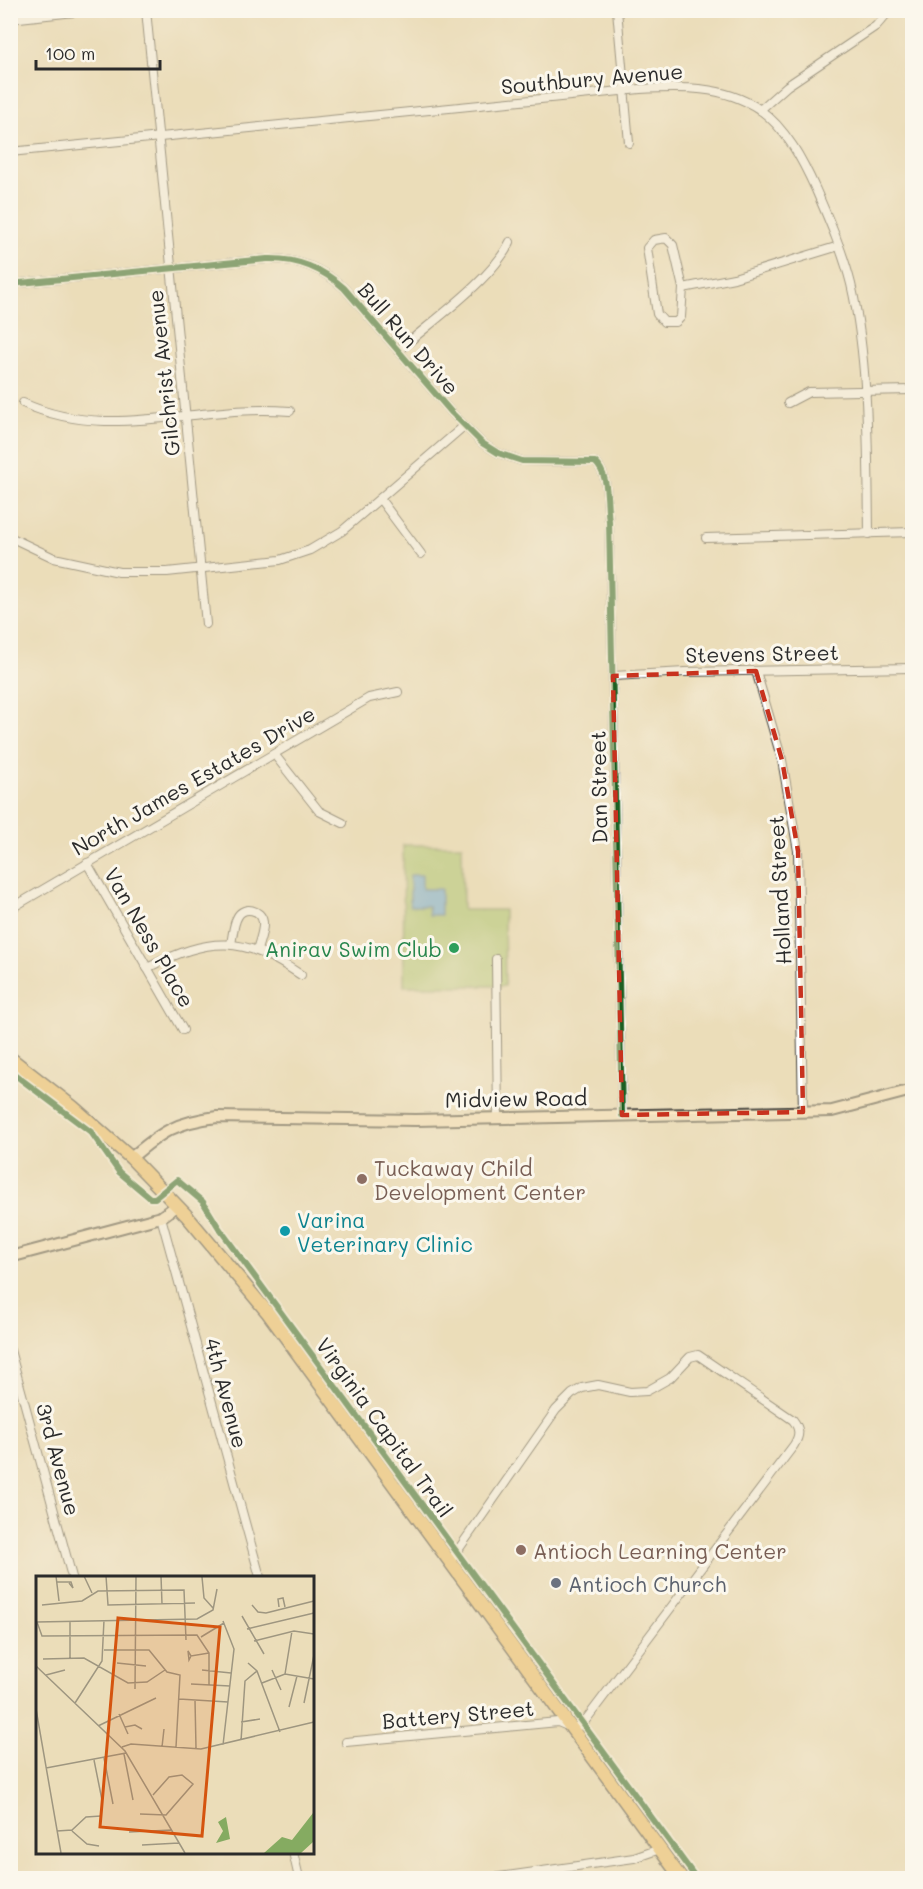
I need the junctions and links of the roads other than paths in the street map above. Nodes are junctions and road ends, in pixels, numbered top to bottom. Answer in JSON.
{"nodes":[{"id":1,"x":93,"y":10,"type":"edge"},
{"id":2,"x":146,"y":10,"type":"edge"},
{"id":3,"x":617,"y":10,"type":"edge"},
{"id":4,"x":890,"y":10,"type":"edge"},
{"id":5,"x":10,"y":19,"type":"edge"},
{"id":6,"x":625,"y":91,"type":"junction"},
{"id":7,"x":760,"y":110,"type":"junction"},
{"id":8,"x":158,"y":138,"type":"junction"},
{"id":9,"x":630,"y":143,"type":"dead end"},
{"id":10,"x":10,"y":152,"type":"edge"},
{"id":11,"x":510,"y":242,"type":"dead end"},
{"id":12,"x":838,"y":246,"type":"junction"},
{"id":13,"x":171,"y":268,"type":"junction"},
{"id":14,"x":10,"y":284,"type":"edge"},
{"id":15,"x":683,"y":288,"type":"junction"},
{"id":16,"x":398,"y":351,"type":"junction"},
{"id":17,"x":864,"y":390,"type":"junction"},
{"id":18,"x":912,"y":390,"type":"edge"},
{"id":19,"x":23,"y":403,"type":"dead end"},
{"id":20,"x":788,"y":403,"type":"dead end"},
{"id":21,"x":290,"y":411,"type":"dead end"},
{"id":22,"x":186,"y":417,"type":"junction"},
{"id":23,"x":464,"y":426,"type":"junction"},
{"id":24,"x":593,"y":462,"type":"joint"},
{"id":25,"x":380,"y":500,"type":"junction"},
{"id":26,"x":912,"y":532,"type":"edge"},
{"id":27,"x":869,"y":534,"type":"junction"},
{"id":28,"x":10,"y":537,"type":"edge"},
{"id":29,"x":706,"y":538,"type":"dead end"},
{"id":30,"x":421,"y":554,"type":"dead end"},
{"id":31,"x":201,"y":568,"type":"junction"},
{"id":32,"x":206,"y":624,"type":"dead end"},
{"id":33,"x":912,"y":668,"type":"edge"},
{"id":34,"x":756,"y":671,"type":"junction"},
{"id":35,"x":613,"y":676,"type":"junction"},
{"id":36,"x":398,"y":693,"type":"dead end"},
{"id":37,"x":274,"y":754,"type":"junction"},
{"id":38,"x":344,"y":823,"type":"dead end"},
{"id":39,"x":87,"y":863,"type":"junction"},
{"id":40,"x":10,"y":909,"type":"edge"},
{"id":41,"x":231,"y":944,"type":"junction"},
{"id":42,"x":257,"y":950,"type":"junction"},
{"id":43,"x":496,"y":960,"type":"dead end"},
{"id":44,"x":147,"y":968,"type":"junction"},
{"id":45,"x":302,"y":975,"type":"dead end"},
{"id":46,"x":183,"y":1030,"type":"dead end"},
{"id":47,"x":10,"y":1058,"type":"edge"},
{"id":48,"x":912,"y":1090,"type":"edge"},
{"id":49,"x":803,"y":1112,"type":"junction"},
{"id":50,"x":622,"y":1115,"type":"junction"},
{"id":51,"x":498,"y":1118,"type":"junction"},
{"id":52,"x":131,"y":1158,"type":"junction"},
{"id":53,"x":176,"y":1206,"type":"junction"},
{"id":54,"x":161,"y":1217,"type":"junction"},
{"id":55,"x":10,"y":1257,"type":"edge"},
{"id":56,"x":10,"y":1350,"type":"edge"},
{"id":57,"x":449,"y":1563,"type":"junction"},
{"id":58,"x":72,"y":1576,"type":"edge"},
{"id":59,"x":260,"y":1576,"type":"edge"},
{"id":60,"x":572,"y":1728,"type":"junction"},
{"id":61,"x":346,"y":1742,"type":"dead end"},
{"id":62,"x":660,"y":1849,"type":"junction"},
{"id":63,"x":293,"y":1853,"type":"edge"},
{"id":64,"x":299,"y":1878,"type":"edge"},
{"id":65,"x":492,"y":1878,"type":"edge"},
{"id":66,"x":681,"y":1878,"type":"edge"}],
"edges":[{"from":1,"to":5,"type":"street"},
{"from":2,"to":8,"type":"street","name":"Gilchrist Avenue"},
{"from":3,"to":6,"type":"street"},
{"from":4,"to":7,"type":"street"},
{"from":6,"to":7,"type":"street","name":"Southbury Avenue"},
{"from":6,"to":8,"type":"street","name":"Southbury Avenue"},
{"from":6,"to":9,"type":"street"},
{"from":7,"to":12,"type":"street","name":"Southbury Avenue"},
{"from":8,"to":10,"type":"street","name":"Southbury Avenue"},
{"from":8,"to":13,"type":"street","name":"Gilchrist Avenue"},
{"from":11,"to":16,"type":"street"},
{"from":12,"to":15,"type":"street"},
{"from":12,"to":17,"type":"street","name":"Southbury Avenue"},
{"from":13,"to":14,"type":"street","name":"Bull Run Drive"},
{"from":13,"to":16,"type":"street","name":"Bull Run Drive"},
{"from":13,"to":22,"type":"street","name":"Gilchrist Avenue"},
{"from":15,"to":15,"type":"street"},
{"from":16,"to":23,"type":"street","name":"Bull Run Drive"},
{"from":17,"to":18,"type":"street"},
{"from":17,"to":20,"type":"street"},
{"from":17,"to":27,"type":"street","name":"Southbury Avenue"},
{"from":19,"to":22,"type":"street"},
{"from":21,"to":22,"type":"street"},
{"from":22,"to":31,"type":"street","name":"Gilchrist Avenue"},
{"from":23,"to":24,"type":"street","name":"Bull Run Drive"},
{"from":23,"to":25,"type":"street"},
{"from":24,"to":35,"type":"street","name":"Dan Street"},
{"from":25,"to":30,"type":"street"},
{"from":25,"to":31,"type":"street"},
{"from":26,"to":27,"type":"street"},
{"from":27,"to":29,"type":"street"},
{"from":28,"to":31,"type":"street"},
{"from":31,"to":32,"type":"street","name":"Gilchrist Avenue"},
{"from":33,"to":34,"type":"street","name":"Stevens Street"},
{"from":34,"to":35,"type":"street","name":"Stevens Street"},
{"from":34,"to":49,"type":"street","name":"Holland Street"},
{"from":35,"to":50,"type":"street","name":"Dan Street"},
{"from":36,"to":37,"type":"street","name":"North James Estates Drive"},
{"from":37,"to":38,"type":"street"},
{"from":37,"to":39,"type":"street","name":"North James Estates Drive"},
{"from":39,"to":40,"type":"street","name":"North James Estates Drive"},
{"from":39,"to":44,"type":"street","name":"Van Ness Place"},
{"from":41,"to":42,"type":"street"},
{"from":41,"to":42,"type":"street"},
{"from":41,"to":44,"type":"street"},
{"from":42,"to":45,"type":"street"},
{"from":43,"to":51,"type":"street"},
{"from":44,"to":46,"type":"street","name":"Van Ness Place"},
{"from":47,"to":52,"type":"main road"},
{"from":48,"to":49,"type":"street","name":"Midview Road"},
{"from":49,"to":50,"type":"street","name":"Midview Road"},
{"from":50,"to":51,"type":"street","name":"Midview Road"},
{"from":51,"to":52,"type":"street","name":"Midview Road"},
{"from":52,"to":53,"type":"main road"},
{"from":53,"to":54,"type":"street"},
{"from":53,"to":57,"type":"main road"},
{"from":54,"to":55,"type":"street"},
{"from":54,"to":59,"type":"street","name":"4th Avenue"},
{"from":56,"to":58,"type":"street","name":"3rd Avenue"},
{"from":57,"to":60,"type":"main road"},
{"from":57,"to":60,"type":"street"},
{"from":60,"to":61,"type":"street","name":"Battery Street"},
{"from":60,"to":62,"type":"main road"},
{"from":62,"to":65,"type":"street"},
{"from":62,"to":66,"type":"main road"},
{"from":63,"to":64,"type":"street"}]}
